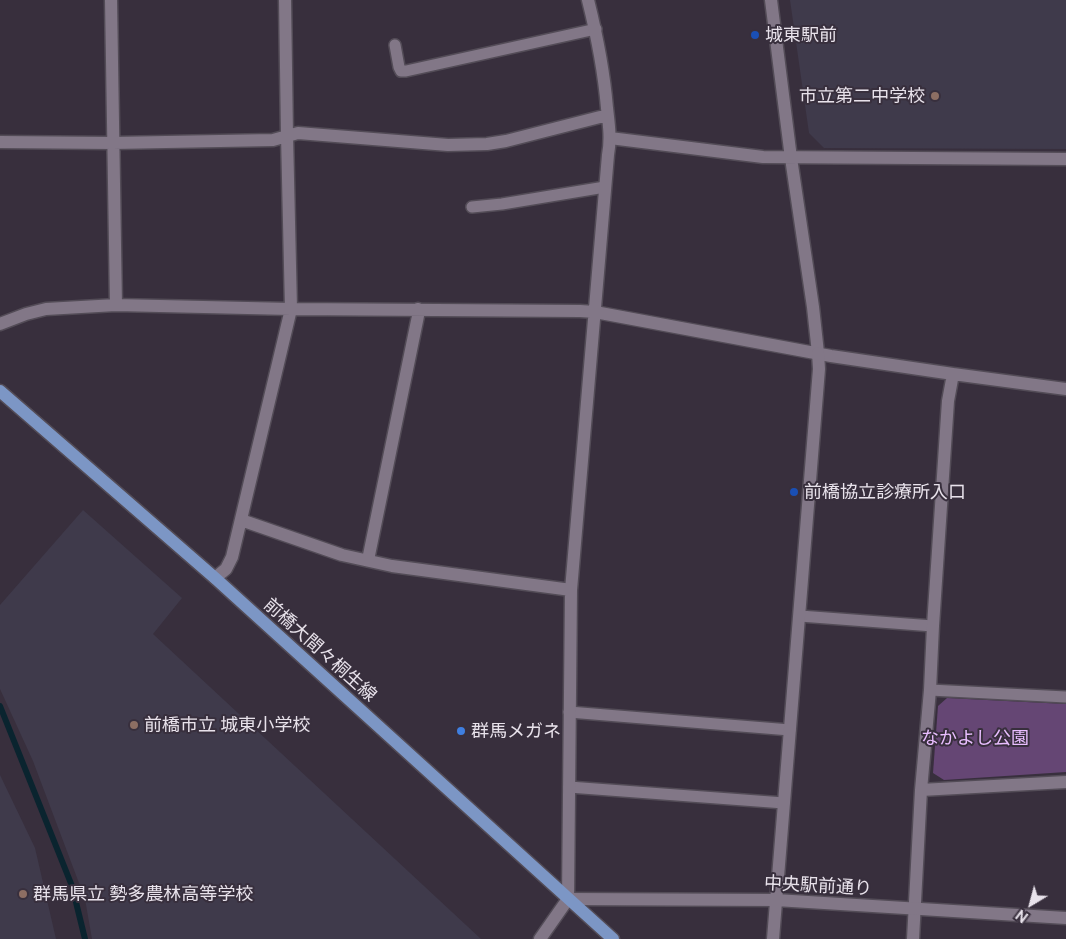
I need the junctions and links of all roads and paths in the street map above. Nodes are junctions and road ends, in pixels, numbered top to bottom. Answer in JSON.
{"nodes":[{"id":1,"x":111,"y":0,"type":"edge"},
{"id":2,"x":285,"y":0,"type":"edge"},
{"id":3,"x":588,"y":0,"type":"edge"},
{"id":4,"x":772,"y":0,"type":"edge"},
{"id":5,"x":596,"y":30,"type":"junction"},
{"id":6,"x":395,"y":45,"type":"dead end"},
{"id":7,"x":608,"y":116,"type":"junction"},
{"id":8,"x":287,"y":135,"type":"junction"},
{"id":9,"x":610,"y":138,"type":"junction"},
{"id":10,"x":0,"y":142,"type":"edge"},
{"id":11,"x":114,"y":143,"type":"junction"},
{"id":12,"x":792,"y":158,"type":"junction"},
{"id":13,"x":1066,"y":158,"type":"edge"},
{"id":14,"x":605,"y":186,"type":"junction"},
{"id":15,"x":472,"y":207,"type":"dead end"},
{"id":16,"x":116,"y":305,"type":"junction"},
{"id":17,"x":291,"y":308,"type":"junction"},
{"id":18,"x":418,"y":309,"type":"junction"},
{"id":19,"x":594,"y":312,"type":"junction"},
{"id":20,"x":0,"y":324,"type":"edge"},
{"id":21,"x":818,"y":353,"type":"junction"},
{"id":22,"x":952,"y":374,"type":"junction"},
{"id":23,"x":1066,"y":389,"type":"edge"},
{"id":24,"x":0,"y":391,"type":"edge"},
{"id":25,"x":241,"y":520,"type":"junction"},
{"id":26,"x":368,"y":560,"type":"junction"},
{"id":27,"x":215,"y":578,"type":"junction"},
{"id":28,"x":571,"y":590,"type":"junction"},
{"id":29,"x":800,"y":616,"type":"junction"},
{"id":30,"x":932,"y":626,"type":"junction"},
{"id":31,"x":930,"y":690,"type":"junction"},
{"id":32,"x":1066,"y":697,"type":"edge"},
{"id":33,"x":568,"y":712,"type":"junction"},
{"id":34,"x":790,"y":730,"type":"junction"},
{"id":35,"x":1066,"y":782,"type":"edge"},
{"id":36,"x":569,"y":787,"type":"junction"},
{"id":37,"x":921,"y":790,"type":"junction"},
{"id":38,"x":784,"y":803,"type":"junction"},
{"id":39,"x":568,"y":899,"type":"junction"},
{"id":40,"x":776,"y":900,"type":"junction"},
{"id":41,"x":915,"y":908,"type":"junction"},
{"id":42,"x":1066,"y":918,"type":"edge"},
{"id":43,"x":540,"y":939,"type":"edge"},
{"id":44,"x":613,"y":939,"type":"edge"},
{"id":45,"x":773,"y":939,"type":"edge"},
{"id":46,"x":913,"y":939,"type":"edge"}],
"edges":[{"from":1,"to":11,"type":"street"},
{"from":2,"to":8,"type":"street"},
{"from":3,"to":5,"type":"street"},
{"from":4,"to":12,"type":"street"},
{"from":5,"to":6,"type":"lane"},
{"from":5,"to":7,"type":"street"},
{"from":7,"to":8,"type":"street"},
{"from":7,"to":9,"type":"street"},
{"from":8,"to":11,"type":"street"},
{"from":8,"to":17,"type":"street"},
{"from":9,"to":12,"type":"street"},
{"from":9,"to":14,"type":"street"},
{"from":10,"to":11,"type":"street"},
{"from":11,"to":16,"type":"street"},
{"from":12,"to":13,"type":"street"},
{"from":12,"to":21,"type":"street"},
{"from":14,"to":15,"type":"lane"},
{"from":14,"to":19,"type":"street"},
{"from":16,"to":17,"type":"street"},
{"from":16,"to":20,"type":"street"},
{"from":17,"to":18,"type":"street"},
{"from":17,"to":25,"type":"street"},
{"from":18,"to":19,"type":"street"},
{"from":18,"to":26,"type":"street"},
{"from":19,"to":21,"type":"street"},
{"from":19,"to":28,"type":"street"},
{"from":21,"to":22,"type":"street"},
{"from":21,"to":29,"type":"street"},
{"from":22,"to":23,"type":"street"},
{"from":22,"to":30,"type":"street"},
{"from":24,"to":27,"type":"main road","name":"前橋大間々桐生線"},
{"from":25,"to":26,"type":"street"},
{"from":25,"to":27,"type":"street"},
{"from":26,"to":28,"type":"street"},
{"from":27,"to":39,"type":"main road","name":"前橋大間々桐生線"},
{"from":28,"to":33,"type":"street"},
{"from":29,"to":30,"type":"lane"},
{"from":29,"to":34,"type":"street"},
{"from":30,"to":31,"type":"street"},
{"from":31,"to":32,"type":"lane"},
{"from":31,"to":37,"type":"street"},
{"from":33,"to":34,"type":"lane"},
{"from":33,"to":36,"type":"street"},
{"from":34,"to":38,"type":"street"},
{"from":35,"to":37,"type":"street"},
{"from":36,"to":38,"type":"lane"},
{"from":36,"to":39,"type":"street"},
{"from":37,"to":41,"type":"street"},
{"from":38,"to":40,"type":"street"},
{"from":39,"to":40,"type":"street","name":"中央駅前通り"},
{"from":39,"to":43,"type":"street"},
{"from":39,"to":44,"type":"main road","name":"前橋大間々桐生線"},
{"from":40,"to":41,"type":"street","name":"中央駅前通り"},
{"from":40,"to":45,"type":"street"},
{"from":41,"to":42,"type":"street","name":"中央駅前通り"},
{"from":41,"to":46,"type":"street"}]}
